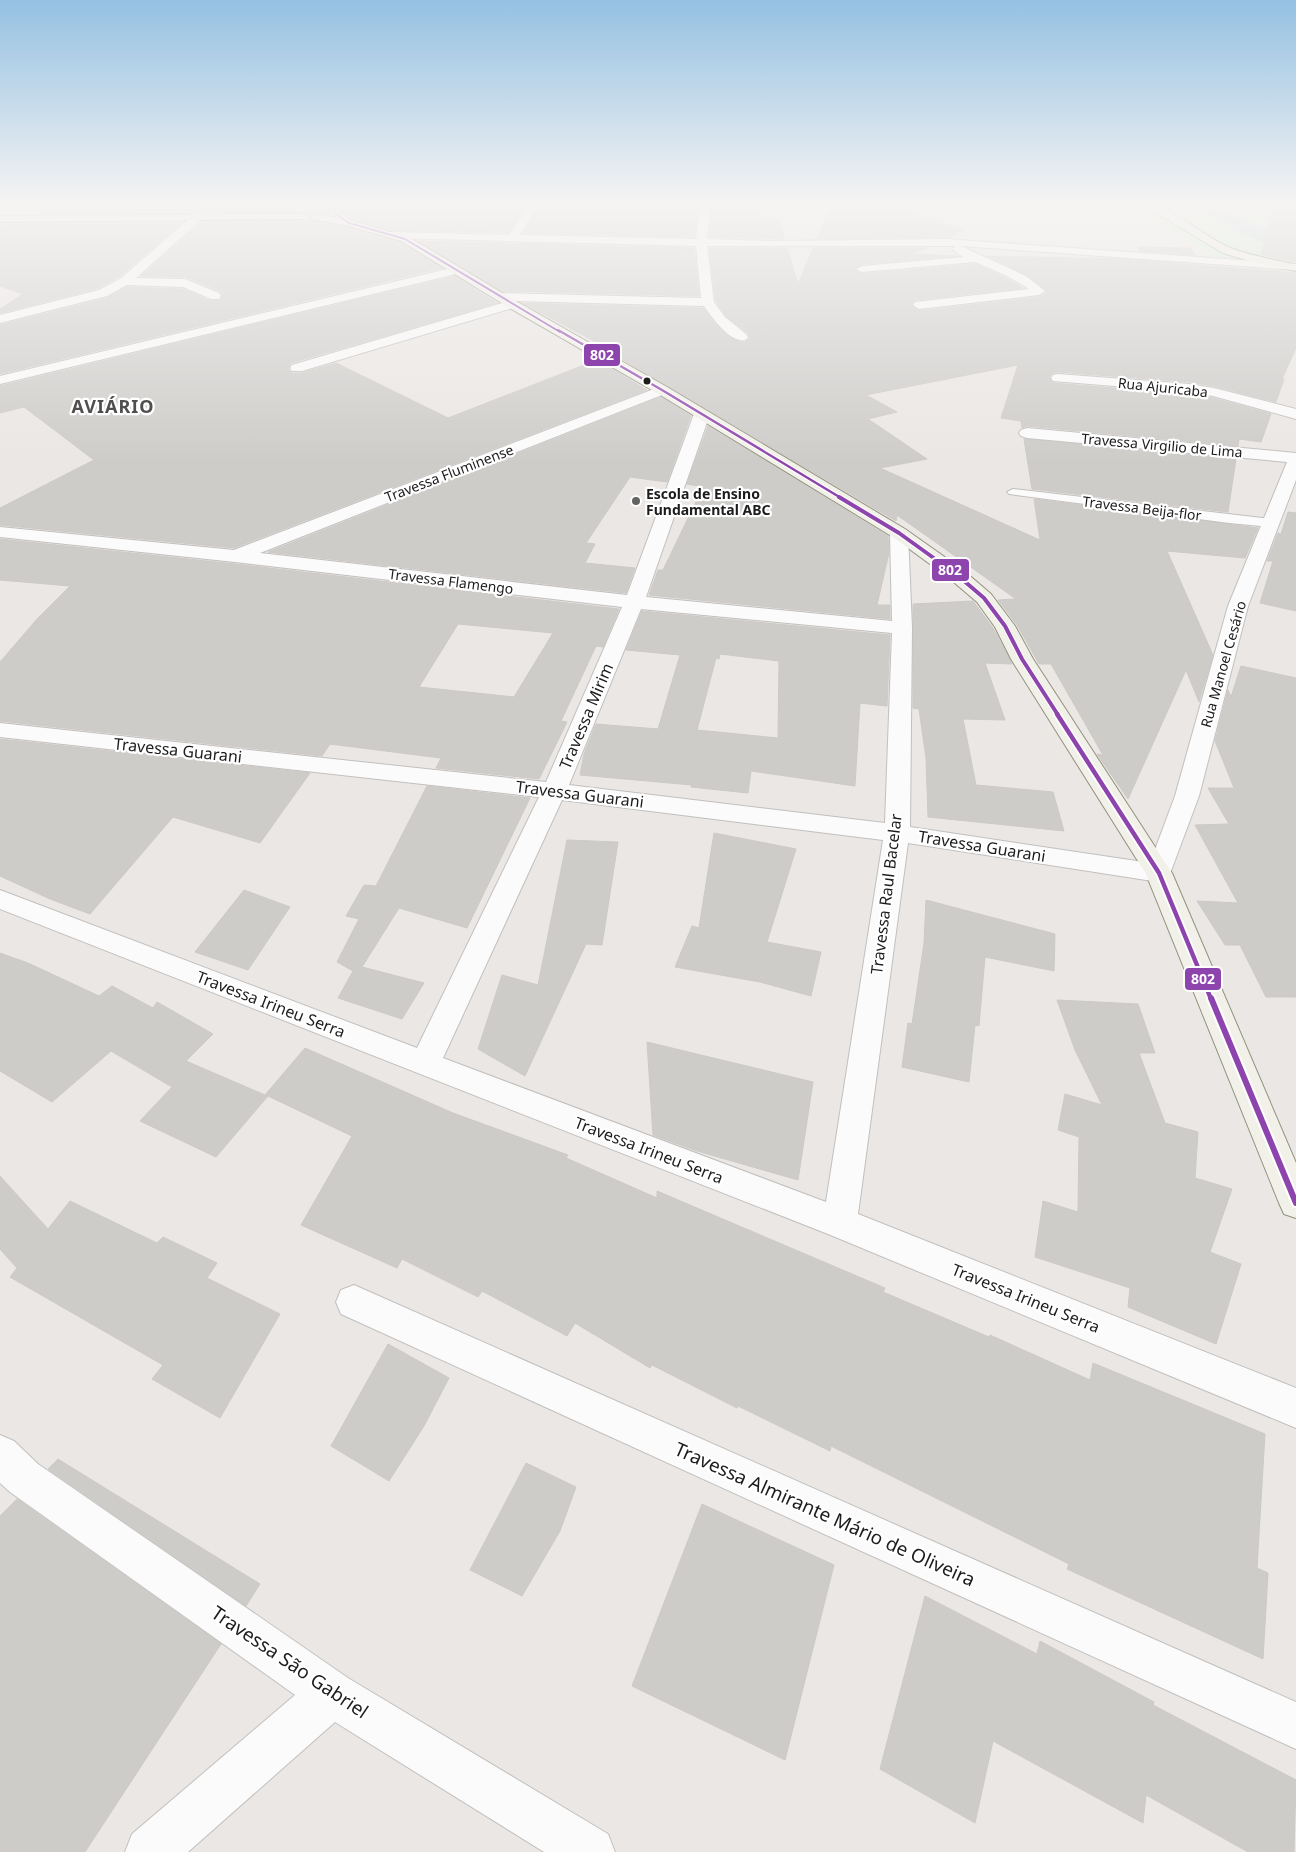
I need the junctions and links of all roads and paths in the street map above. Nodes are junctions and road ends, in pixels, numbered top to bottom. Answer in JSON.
{"nodes":[{"id":1,"x":107,"y":290,"type":"edge"},
{"id":2,"x":202,"y":290,"type":"edge"},
{"id":3,"x":375,"y":290,"type":"edge"},
{"id":4,"x":488,"y":290,"type":"edge"},
{"id":5,"x":707,"y":290,"type":"edge"},
{"id":6,"x":1038,"y":290,"type":"edge"},
{"id":7,"x":214,"y":296,"type":"dead end"},
{"id":8,"x":506,"y":301,"type":"junction"},
{"id":9,"x":708,"y":302,"type":"junction"},
{"id":10,"x":919,"y":305,"type":"dead end"},
{"id":11,"x":0,"y":319,"type":"edge"},
{"id":12,"x":741,"y":337,"type":"dead end"},
{"id":13,"x":297,"y":368,"type":"dead end"},
{"id":14,"x":1058,"y":378,"type":"dead end"},
{"id":15,"x":0,"y":380,"type":"edge"},
{"id":16,"x":662,"y":390,"type":"junction"},
{"id":17,"x":702,"y":414,"type":"junction"},
{"id":18,"x":1296,"y":414,"type":"edge"},
{"id":19,"x":1027,"y":433,"type":"dead end"},
{"id":20,"x":1296,"y":458,"type":"edge"},
{"id":21,"x":1014,"y":492,"type":"dead end"},
{"id":22,"x":1271,"y":523,"type":"junction"},
{"id":23,"x":0,"y":532,"type":"edge"},
{"id":24,"x":899,"y":533,"type":"junction"},
{"id":25,"x":235,"y":556,"type":"junction"},
{"id":26,"x":634,"y":602,"type":"junction"},
{"id":27,"x":902,"y":628,"type":"junction"},
{"id":28,"x":0,"y":730,"type":"edge"},
{"id":29,"x":554,"y":790,"type":"junction"},
{"id":30,"x":897,"y":833,"type":"junction"},
{"id":31,"x":1159,"y":873,"type":"junction"},
{"id":32,"x":0,"y":898,"type":"edge"},
{"id":33,"x":426,"y":1064,"type":"junction"},
{"id":34,"x":1296,"y":1203,"type":"edge"},
{"id":35,"x":840,"y":1223,"type":"junction"},
{"id":36,"x":354,"y":1302,"type":"dead end"},
{"id":37,"x":1296,"y":1408,"type":"edge"},
{"id":38,"x":0,"y":1455,"type":"edge"},
{"id":39,"x":332,"y":1694,"type":"junction"},
{"id":40,"x":1296,"y":1726,"type":"edge"},
{"id":41,"x":150,"y":1852,"type":"edge"},
{"id":42,"x":590,"y":1852,"type":"edge"}],
"edges":[{"from":1,"to":11,"type":"street"},
{"from":2,"to":7,"type":"street"},
{"from":3,"to":15,"type":"street"},
{"from":4,"to":8,"type":"street"},
{"from":5,"to":9,"type":"street"},
{"from":6,"to":10,"type":"street"},
{"from":8,"to":9,"type":"street"},
{"from":8,"to":13,"type":"street"},
{"from":8,"to":16,"type":"street"},
{"from":9,"to":12,"type":"street"},
{"from":14,"to":18,"type":"street","name":"Rua Ajuricaba"},
{"from":16,"to":17,"type":"street"},
{"from":16,"to":25,"type":"street","name":"Travessa Fluminense"},
{"from":17,"to":24,"type":"street"},
{"from":17,"to":26,"type":"street","name":"Travessa Mirim"},
{"from":19,"to":20,"type":"street","name":"Travessa Virgilio de Lima"},
{"from":20,"to":22,"type":"street","name":"Rua Manoel Cesário"},
{"from":21,"to":22,"type":"lane","name":"Travessa Beija-flor"},
{"from":22,"to":31,"type":"street","name":"Rua Manoel Cesário"},
{"from":23,"to":25,"type":"street","name":"Travessa Flamengo"},
{"from":24,"to":27,"type":"street","name":"Travessa Raul Bacelar"},
{"from":24,"to":31,"type":"street"},
{"from":25,"to":26,"type":"street","name":"Travessa Flamengo"},
{"from":26,"to":27,"type":"street","name":"Travessa Flamengo"},
{"from":26,"to":29,"type":"street","name":"Travessa Mirim"},
{"from":27,"to":30,"type":"street","name":"Travessa Raul Bacelar"},
{"from":28,"to":29,"type":"street","name":"Travessa Guarani"},
{"from":29,"to":30,"type":"street","name":"Travessa Guarani"},
{"from":29,"to":33,"type":"street","name":"Travessa Mirim"},
{"from":30,"to":31,"type":"street","name":"Travessa Guarani"},
{"from":30,"to":35,"type":"street","name":"Travessa Raul Bacelar"},
{"from":31,"to":34,"type":"street"},
{"from":32,"to":33,"type":"street","name":"Travessa Irineu Serra"},
{"from":33,"to":35,"type":"street","name":"Travessa Irineu Serra"},
{"from":35,"to":37,"type":"street","name":"Travessa Irineu Serra"},
{"from":36,"to":40,"type":"street","name":"Travessa Almirante Mário de Oliveira"},
{"from":38,"to":39,"type":"street","name":"Travessa São Gabriel"},
{"from":39,"to":41,"type":"street"},
{"from":39,"to":42,"type":"street","name":"Travessa São Gabriel"}]}
